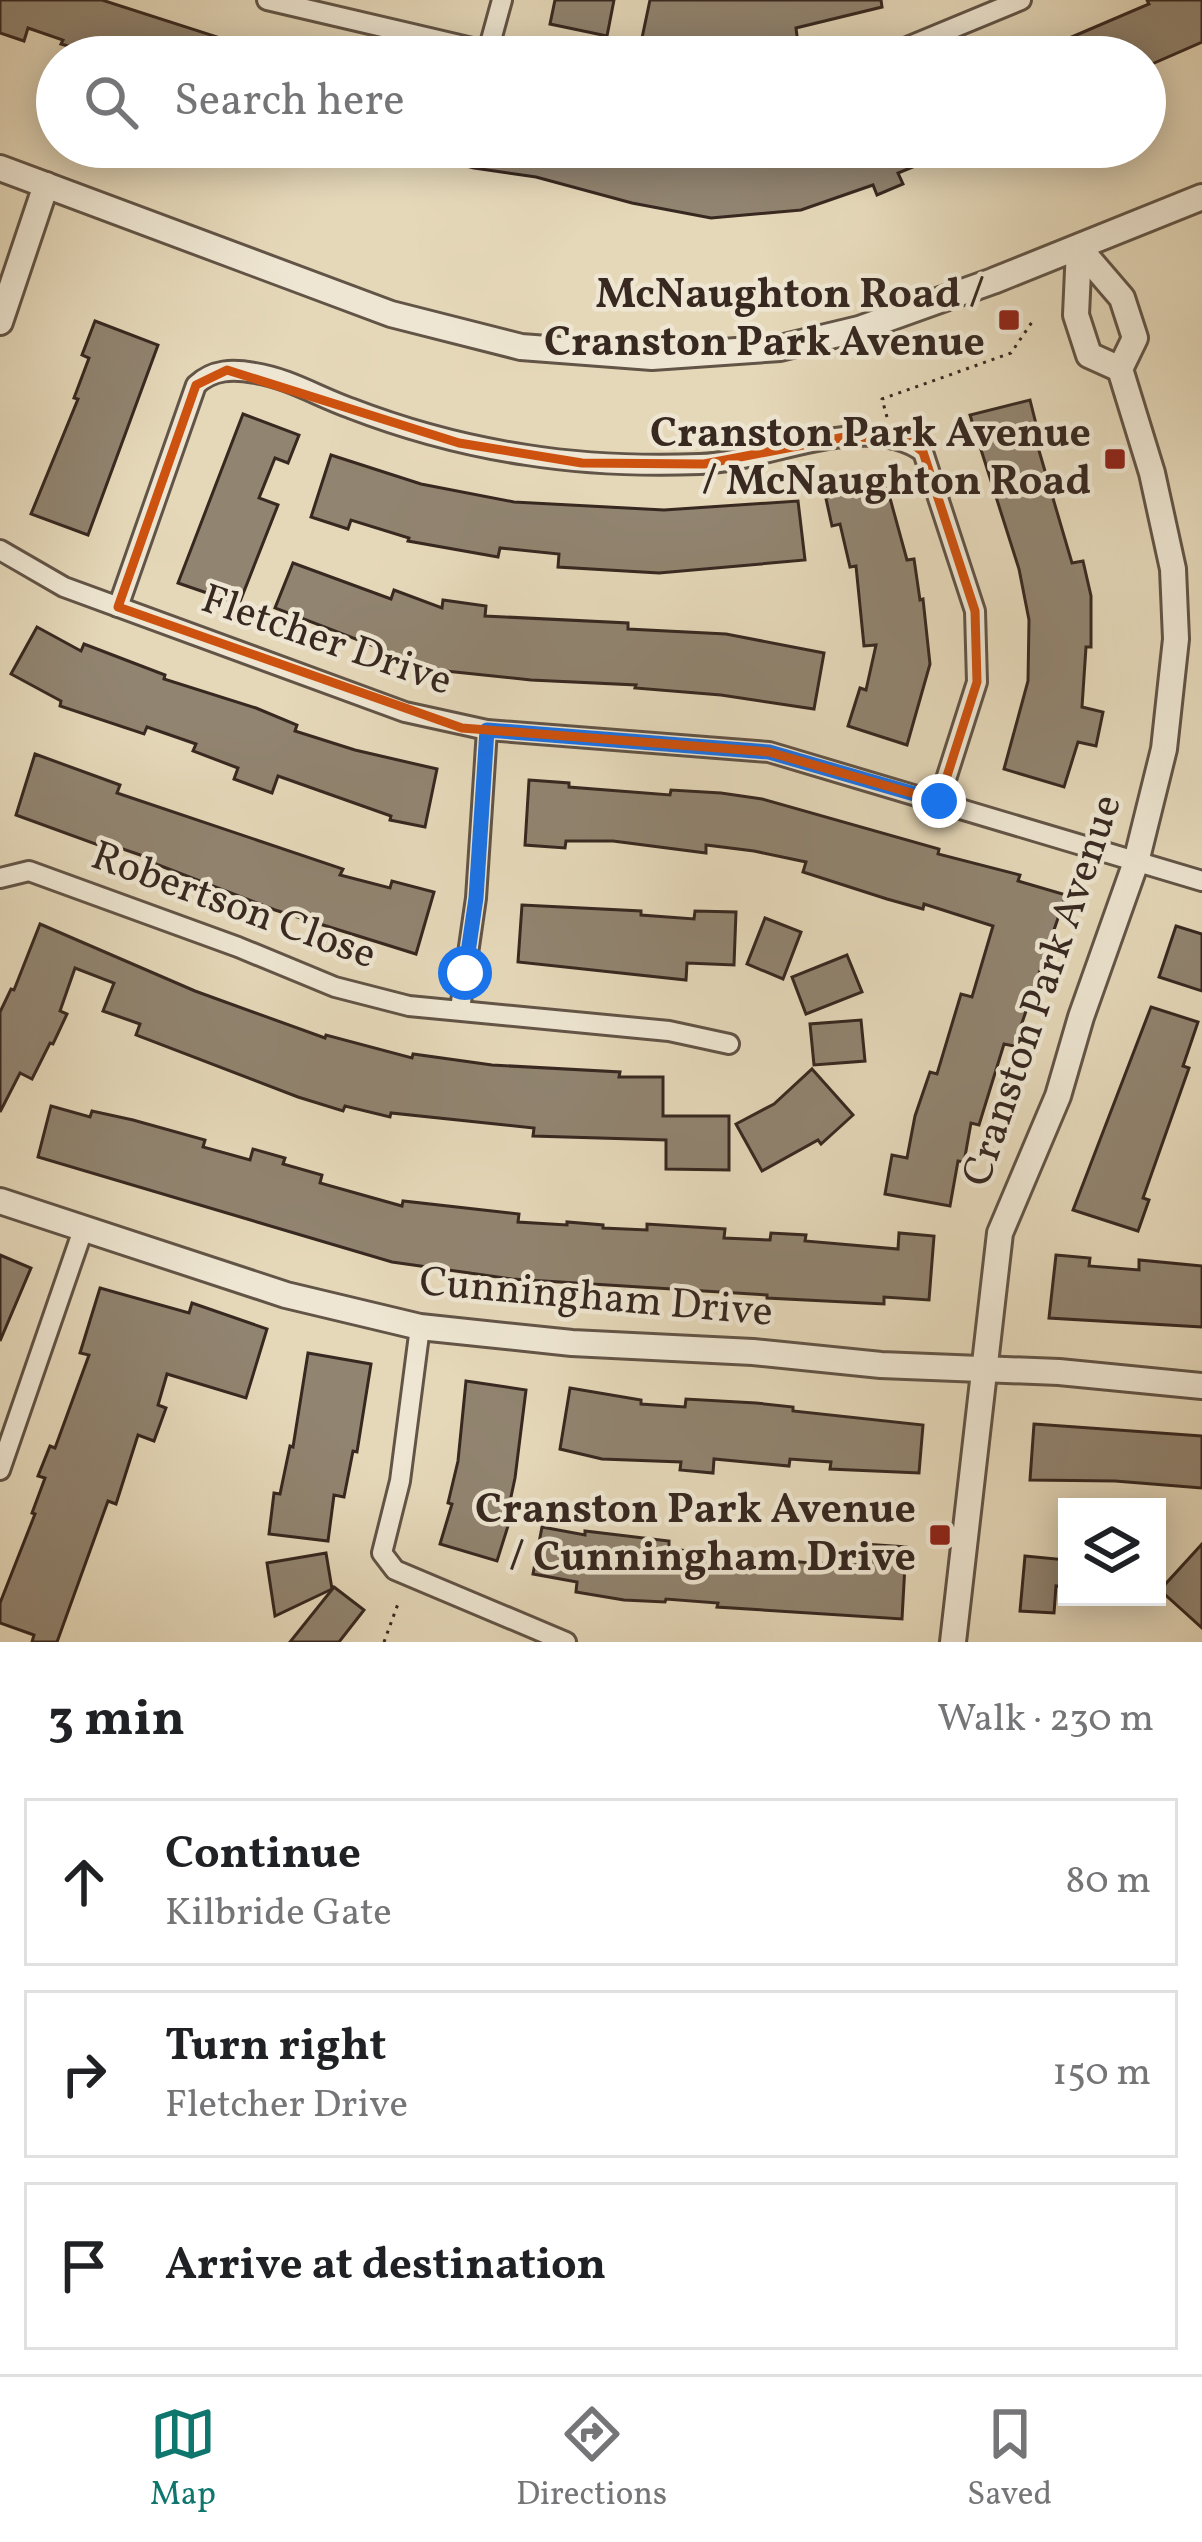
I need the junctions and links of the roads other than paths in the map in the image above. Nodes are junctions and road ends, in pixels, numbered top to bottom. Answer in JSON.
{"nodes":[{"id":1,"x":267,"y":0,"type":"edge"},
{"id":2,"x":502,"y":0,"type":"edge"},
{"id":3,"x":1021,"y":0,"type":"edge"},
{"id":4,"x":423,"y":36,"type":"edge"},
{"id":5,"x":492,"y":36,"type":"edge"},
{"id":6,"x":934,"y":36,"type":"edge"},
{"id":7,"x":0,"y":168,"type":"edge"},
{"id":8,"x":46,"y":185,"type":"junction"},
{"id":9,"x":1202,"y":197,"type":"edge"},
{"id":10,"x":1078,"y":248,"type":"junction"},
{"id":11,"x":0,"y":322,"type":"edge"},
{"id":12,"x":1120,"y":369,"type":"junction"},
{"id":13,"x":0,"y":550,"type":"edge"},
{"id":14,"x":118,"y":608,"type":"junction"},
{"id":15,"x":487,"y":730,"type":"junction"},
{"id":16,"x":939,"y":801,"type":"junction"},
{"id":17,"x":1136,"y":862,"type":"junction"},
{"id":18,"x":0,"y":878,"type":"edge"},
{"id":19,"x":1202,"y":881,"type":"edge"},
{"id":20,"x":460,"y":1009,"type":"junction"},
{"id":21,"x":729,"y":1044,"type":"dead end"},
{"id":22,"x":0,"y":1201,"type":"edge"},
{"id":23,"x":84,"y":1227,"type":"junction"},
{"id":24,"x":420,"y":1327,"type":"junction"},
{"id":25,"x":982,"y":1369,"type":"junction"},
{"id":26,"x":1202,"y":1386,"type":"edge"},
{"id":27,"x":0,"y":1470,"type":"edge"},
{"id":28,"x":566,"y":1642,"type":"edge"},
{"id":29,"x":952,"y":1642,"type":"edge"}],
"edges":[{"from":1,"to":4,"type":"street"},
{"from":2,"to":5,"type":"street"},
{"from":3,"to":6,"type":"street"},
{"from":7,"to":8,"type":"street"},
{"from":8,"to":10,"type":"street"},
{"from":8,"to":11,"type":"street"},
{"from":9,"to":10,"type":"street"},
{"from":10,"to":12,"type":"street","name":"Cranston Park Avenue"},
{"from":10,"to":12,"type":"street","name":"Cranston Park Avenue"},
{"from":12,"to":17,"type":"street","name":"Cranston Park Avenue"},
{"from":13,"to":14,"type":"street","name":"Fletcher Drive"},
{"from":14,"to":15,"type":"street","name":"Fletcher Drive"},
{"from":14,"to":16,"type":"street"},
{"from":15,"to":16,"type":"street","name":"Fletcher Drive"},
{"from":15,"to":20,"type":"street"},
{"from":16,"to":17,"type":"street","name":"Fletcher Drive"},
{"from":17,"to":19,"type":"street","name":"Fletcher Drive"},
{"from":17,"to":25,"type":"street","name":"Cranston Park Avenue"},
{"from":18,"to":20,"type":"street","name":"Robertson Close"},
{"from":20,"to":21,"type":"street","name":"Robertson Close"},
{"from":22,"to":23,"type":"street","name":"Cunningham Drive"},
{"from":23,"to":24,"type":"street","name":"Cunningham Drive"},
{"from":23,"to":27,"type":"street"},
{"from":24,"to":25,"type":"street","name":"Cunningham Drive"},
{"from":24,"to":28,"type":"street"},
{"from":25,"to":26,"type":"street","name":"Cunningham Drive"},
{"from":25,"to":29,"type":"street","name":"Cranston Park Avenue"}]}
